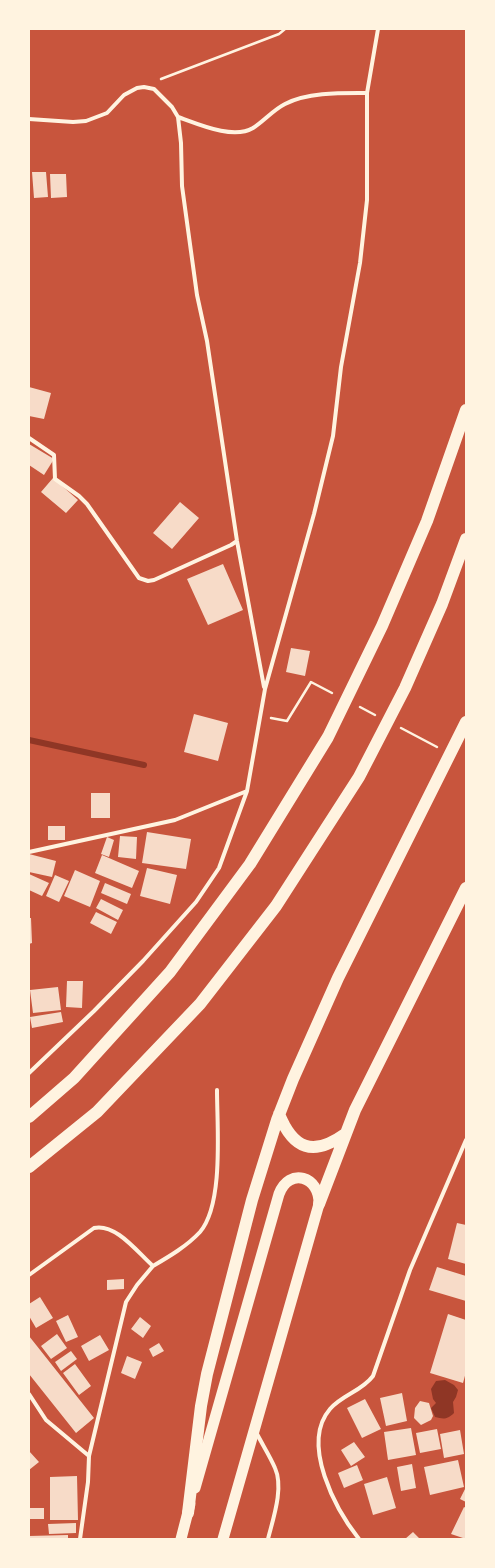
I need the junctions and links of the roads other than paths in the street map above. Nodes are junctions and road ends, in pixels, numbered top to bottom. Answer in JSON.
{"nodes":[{"id":1,"x":378,"y":29,"type":"edge"},
{"id":2,"x":367,"y":93,"type":"junction"},
{"id":3,"x":178,"y":117,"type":"junction"},
{"id":4,"x":29,"y":118,"type":"edge"},
{"id":5,"x":466,"y":410,"type":"edge"},
{"id":6,"x":29,"y":438,"type":"edge"},
{"id":7,"x":466,"y":539,"type":"edge"},
{"id":8,"x":237,"y":541,"type":"junction"},
{"id":9,"x":265,"y":690,"type":"junction"},
{"id":10,"x":466,"y":722,"type":"edge"},
{"id":11,"x":247,"y":791,"type":"junction"},
{"id":12,"x":29,"y":852,"type":"edge"},
{"id":13,"x":466,"y":888,"type":"edge"},
{"id":14,"x":29,"y":1073,"type":"edge"},
{"id":15,"x":217,"y":1090,"type":"dead end"},
{"id":16,"x":279,"y":1114,"type":"junction"},
{"id":17,"x":29,"y":1117,"type":"edge"},
{"id":18,"x":345,"y":1134,"type":"junction"},
{"id":19,"x":466,"y":1140,"type":"edge"},
{"id":20,"x":29,"y":1168,"type":"edge"},
{"id":21,"x":319,"y":1204,"type":"junction"},
{"id":22,"x":153,"y":1266,"type":"junction"},
{"id":23,"x":29,"y":1275,"type":"edge"},
{"id":24,"x":29,"y":1394,"type":"edge"},
{"id":25,"x":254,"y":1428,"type":"junction"},
{"id":26,"x":89,"y":1456,"type":"junction"},
{"id":27,"x":188,"y":1513,"type":"junction"},
{"id":28,"x":80,"y":1539,"type":"edge"},
{"id":29,"x":180,"y":1539,"type":"edge"},
{"id":30,"x":223,"y":1539,"type":"edge"},
{"id":31,"x":268,"y":1539,"type":"edge"},
{"id":32,"x":359,"y":1539,"type":"edge"}],
"edges":[{"from":1,"to":2,"type":"street"},
{"from":2,"to":3,"type":"street"},
{"from":2,"to":9,"type":"street"},
{"from":3,"to":4,"type":"street"},
{"from":3,"to":8,"type":"street"},
{"from":5,"to":17,"type":"highway"},
{"from":6,"to":8,"type":"street"},
{"from":7,"to":20,"type":"highway"},
{"from":8,"to":9,"type":"street"},
{"from":9,"to":11,"type":"street"},
{"from":10,"to":16,"type":"highway"},
{"from":11,"to":12,"type":"street"},
{"from":11,"to":14,"type":"street"},
{"from":13,"to":18,"type":"highway"},
{"from":15,"to":22,"type":"street"},
{"from":16,"to":18,"type":"highway"},
{"from":16,"to":27,"type":"highway"},
{"from":18,"to":21,"type":"highway"},
{"from":19,"to":32,"type":"street"},
{"from":21,"to":25,"type":"highway"},
{"from":21,"to":27,"type":"highway"},
{"from":22,"to":23,"type":"street"},
{"from":22,"to":26,"type":"street"},
{"from":24,"to":26,"type":"street"},
{"from":25,"to":30,"type":"highway"},
{"from":25,"to":31,"type":"street"},
{"from":26,"to":28,"type":"street"},
{"from":27,"to":29,"type":"highway"}]}
